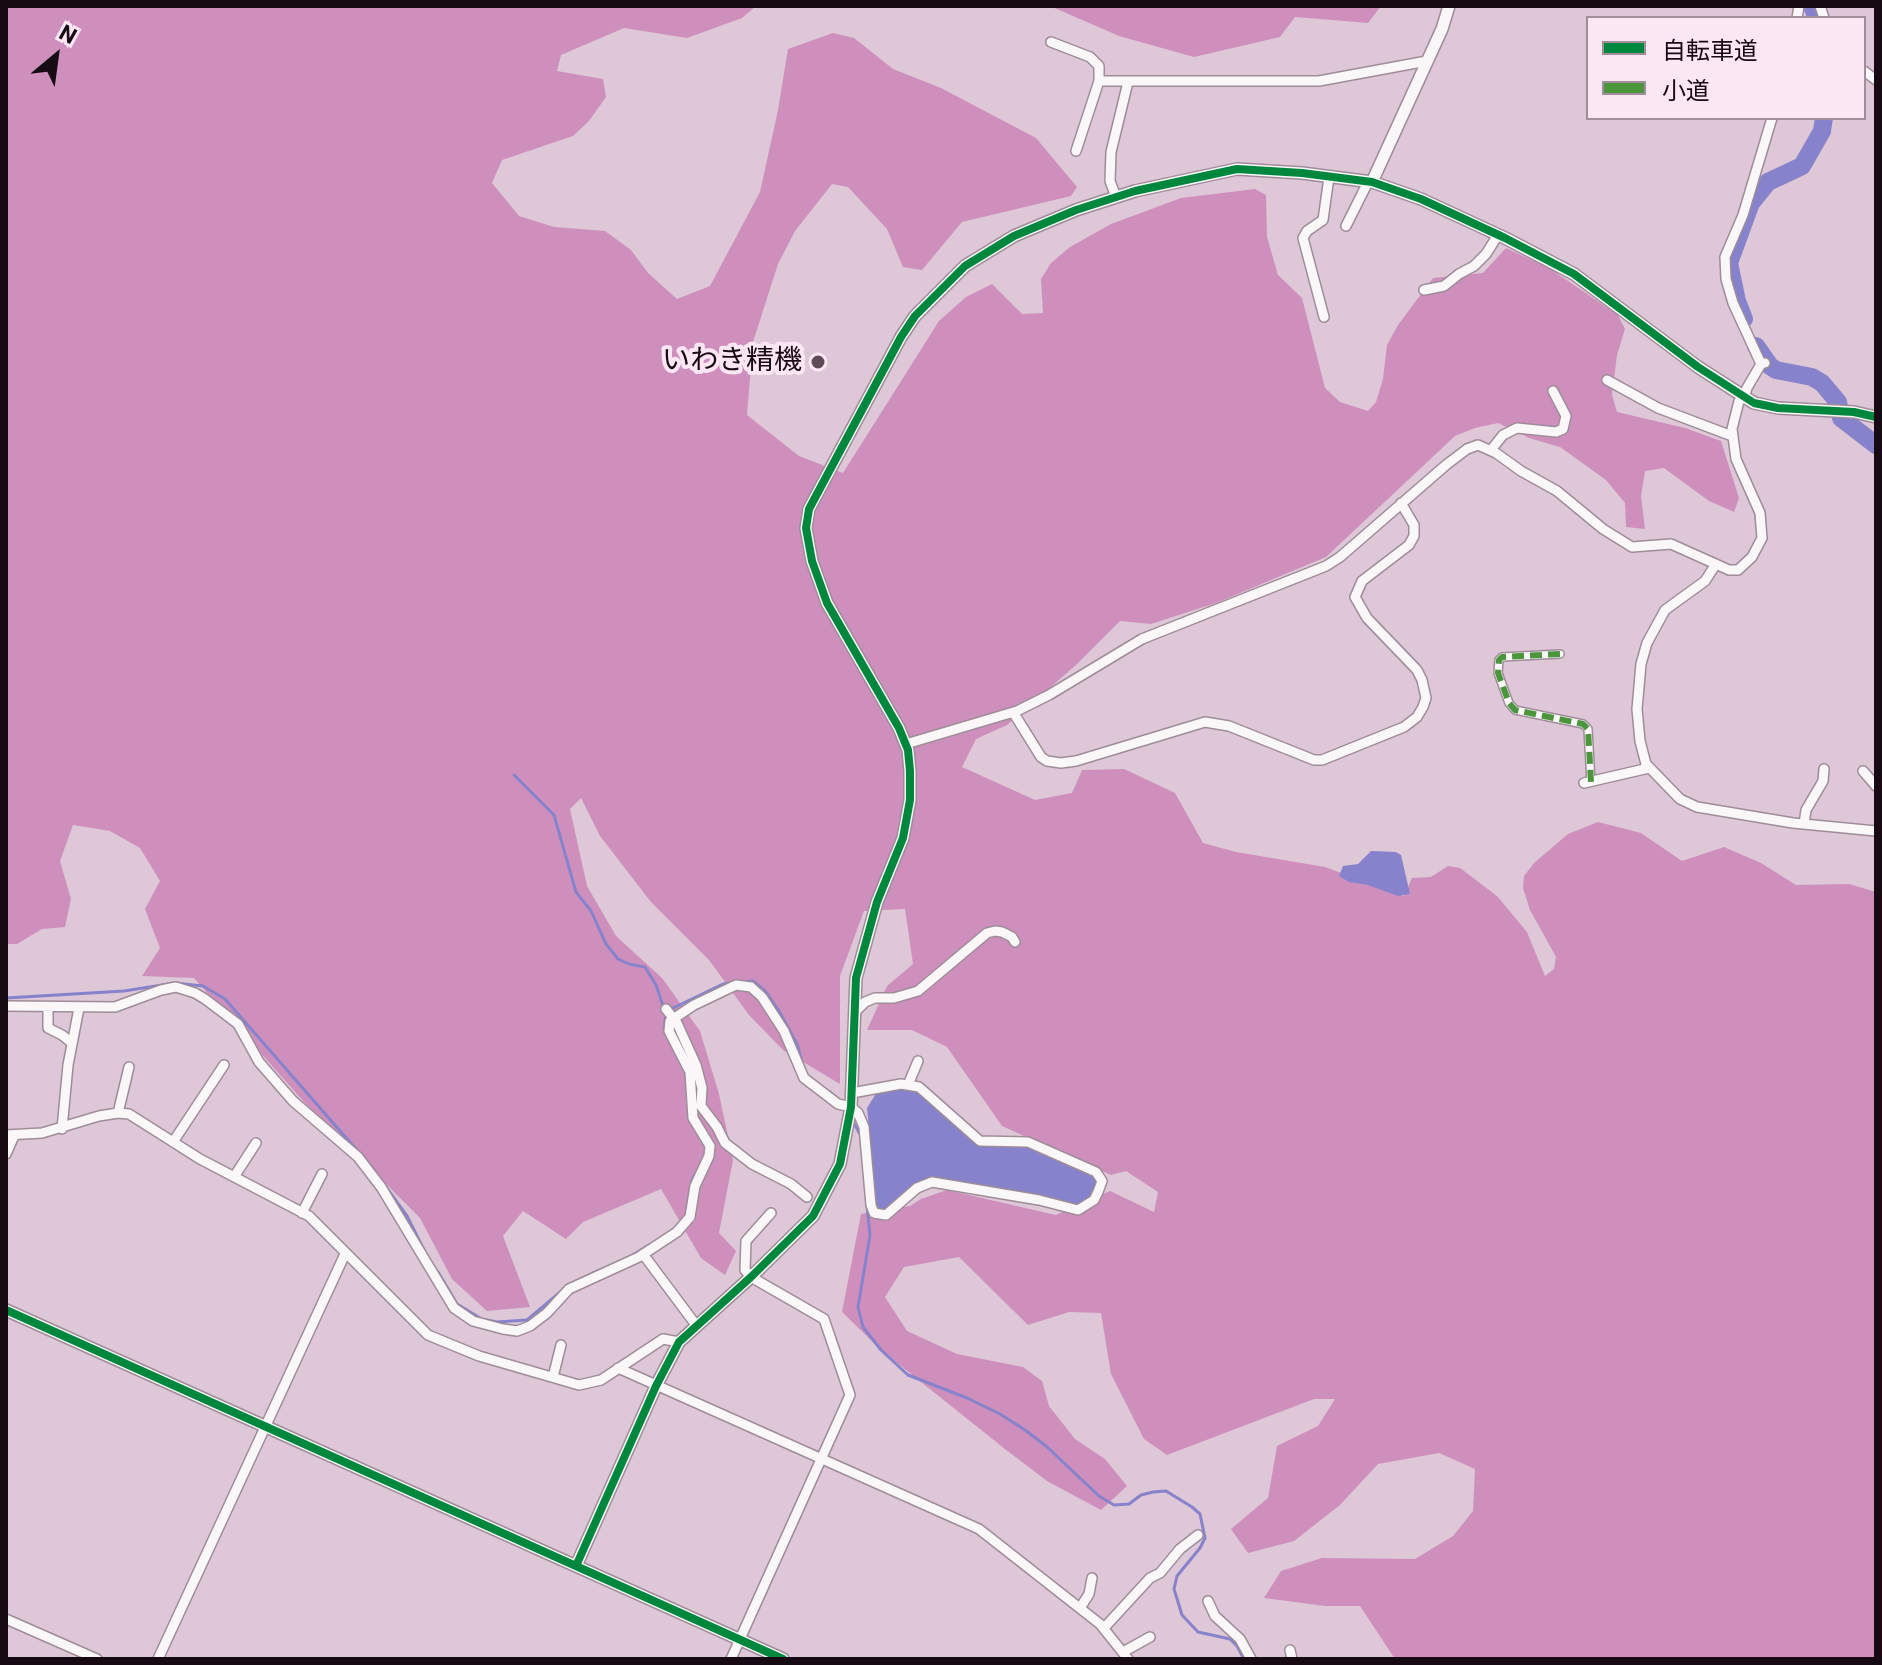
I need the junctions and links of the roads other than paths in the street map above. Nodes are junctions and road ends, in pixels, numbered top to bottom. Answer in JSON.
{"nodes":[{"id":1,"x":1449,"y":6,"type":"edge"},
{"id":2,"x":1051,"y":42,"type":"dead end"},
{"id":3,"x":1427,"y":61,"type":"junction"},
{"id":4,"x":1099,"y":81,"type":"junction"},
{"id":5,"x":1128,"y":82,"type":"junction"},
{"id":6,"x":1771,"y":120,"type":"edge"},
{"id":7,"x":1076,"y":151,"type":"dead end"},
{"id":8,"x":1329,"y":177,"type":"junction"},
{"id":9,"x":1370,"y":182,"type":"junction"},
{"id":10,"x":1116,"y":197,"type":"junction"},
{"id":11,"x":1346,"y":226,"type":"dead end"},
{"id":12,"x":1498,"y":235,"type":"junction"},
{"id":13,"x":1424,"y":290,"type":"dead end"},
{"id":14,"x":1324,"y":317,"type":"dead end"},
{"id":15,"x":1607,"y":380,"type":"dead end"},
{"id":16,"x":1553,"y":391,"type":"dead end"},
{"id":17,"x":1744,"y":398,"type":"junction"},
{"id":18,"x":1876,"y":417,"type":"edge"},
{"id":19,"x":1732,"y":436,"type":"junction"},
{"id":20,"x":1491,"y":450,"type":"junction"},
{"id":21,"x":1401,"y":503,"type":"junction"},
{"id":22,"x":1716,"y":564,"type":"junction"},
{"id":23,"x":1560,"y":654,"type":"dead end"},
{"id":24,"x":1013,"y":712,"type":"junction"},
{"id":25,"x":906,"y":744,"type":"junction"},
{"id":26,"x":1649,"y":768,"type":"junction"},
{"id":27,"x":1824,"y":769,"type":"dead end"},
{"id":28,"x":1863,"y":771,"type":"dead end"},
{"id":29,"x":1587,"y":782,"type":"joint"},
{"id":30,"x":1876,"y":786,"type":"edge"},
{"id":31,"x":1804,"y":824,"type":"junction"},
{"id":32,"x":1876,"y":831,"type":"edge"},
{"id":33,"x":1015,"y":942,"type":"dead end"},
{"id":34,"x":6,"y":1006,"type":"edge"},
{"id":35,"x":48,"y":1007,"type":"junction"},
{"id":36,"x":79,"y":1008,"type":"junction"},
{"id":37,"x":856,"y":1011,"type":"junction"},
{"id":38,"x":669,"y":1014,"type":"junction"},
{"id":39,"x":72,"y":1043,"type":"junction"},
{"id":40,"x":918,"y":1061,"type":"dead end"},
{"id":41,"x":224,"y":1065,"type":"dead end"},
{"id":42,"x":129,"y":1067,"type":"dead end"},
{"id":43,"x":908,"y":1085,"type":"junction"},
{"id":44,"x":852,"y":1093,"type":"junction"},
{"id":45,"x":851,"y":1107,"type":"junction"},
{"id":46,"x":118,"y":1113,"type":"junction"},
{"id":47,"x":62,"y":1129,"type":"junction"},
{"id":48,"x":10,"y":1135,"type":"edge"},
{"id":49,"x":173,"y":1142,"type":"junction"},
{"id":50,"x":256,"y":1143,"type":"dead end"},
{"id":51,"x":6,"y":1154,"type":"edge"},
{"id":52,"x":322,"y":1174,"type":"dead end"},
{"id":53,"x":234,"y":1177,"type":"junction"},
{"id":54,"x":807,"y":1197,"type":"dead end"},
{"id":55,"x":302,"y":1213,"type":"junction"},
{"id":56,"x":771,"y":1213,"type":"dead end"},
{"id":57,"x":345,"y":1254,"type":"junction"},
{"id":58,"x":643,"y":1254,"type":"junction"},
{"id":59,"x":751,"y":1277,"type":"junction"},
{"id":60,"x":6,"y":1310,"type":"edge"},
{"id":61,"x":696,"y":1325,"type":"junction"},
{"id":62,"x":679,"y":1342,"type":"junction"},
{"id":63,"x":561,"y":1345,"type":"dead end"},
{"id":64,"x":618,"y":1368,"type":"junction"},
{"id":65,"x":553,"y":1377,"type":"junction"},
{"id":66,"x":656,"y":1386,"type":"junction"},
{"id":67,"x":264,"y":1427,"type":"junction"},
{"id":68,"x":821,"y":1460,"type":"junction"},
{"id":69,"x":1198,"y":1535,"type":"dead end"},
{"id":70,"x":576,"y":1566,"type":"junction"},
{"id":71,"x":1092,"y":1578,"type":"dead end"},
{"id":72,"x":1208,"y":1601,"type":"dead end"},
{"id":73,"x":1080,"y":1608,"type":"junction"},
{"id":74,"x":6,"y":1619,"type":"edge"},
{"id":75,"x":1104,"y":1628,"type":"junction"},
{"id":76,"x":1150,"y":1637,"type":"dead end"},
{"id":77,"x":740,"y":1640,"type":"junction"},
{"id":78,"x":1126,"y":1655,"type":"edge"},
{"id":79,"x":97,"y":1659,"type":"edge"},
{"id":80,"x":158,"y":1659,"type":"edge"},
{"id":81,"x":731,"y":1659,"type":"edge"},
{"id":82,"x":783,"y":1659,"type":"edge"},
{"id":83,"x":1251,"y":1659,"type":"edge"}],
"edges":[{"from":1,"to":3,"type":"street"},
{"from":2,"to":4,"type":"street"},
{"from":3,"to":5,"type":"street"},
{"from":3,"to":9,"type":"street"},
{"from":4,"to":5,"type":"street"},
{"from":4,"to":7,"type":"street"},
{"from":5,"to":10,"type":"street"},
{"from":6,"to":17,"type":"street"},
{"from":8,"to":9,"type":"street"},
{"from":8,"to":10,"type":"street"},
{"from":8,"to":14,"type":"street"},
{"from":9,"to":11,"type":"street"},
{"from":9,"to":12,"type":"street"},
{"from":10,"to":25,"type":"street"},
{"from":12,"to":13,"type":"street"},
{"from":12,"to":17,"type":"street"},
{"from":15,"to":19,"type":"street"},
{"from":16,"to":20,"type":"street"},
{"from":17,"to":18,"type":"street"},
{"from":17,"to":19,"type":"street"},
{"from":19,"to":22,"type":"street"},
{"from":20,"to":21,"type":"street"},
{"from":20,"to":22,"type":"street"},
{"from":21,"to":24,"type":"street"},
{"from":21,"to":24,"type":"street"},
{"from":22,"to":26,"type":"street"},
{"from":23,"to":29,"type":"street"},
{"from":24,"to":25,"type":"street"},
{"from":25,"to":37,"type":"street"},
{"from":26,"to":29,"type":"street"},
{"from":26,"to":31,"type":"street"},
{"from":27,"to":31,"type":"street"},
{"from":28,"to":30,"type":"street"},
{"from":31,"to":32,"type":"street"},
{"from":33,"to":37,"type":"street"},
{"from":34,"to":35,"type":"street"},
{"from":35,"to":36,"type":"street"},
{"from":35,"to":39,"type":"street"},
{"from":36,"to":39,"type":"street"},
{"from":36,"to":58,"type":"street"},
{"from":37,"to":44,"type":"street"},
{"from":38,"to":45,"type":"street"},
{"from":38,"to":54,"type":"street"},
{"from":38,"to":58,"type":"street"},
{"from":39,"to":47,"type":"street"},
{"from":40,"to":43,"type":"street"},
{"from":41,"to":49,"type":"street"},
{"from":42,"to":46,"type":"street"},
{"from":43,"to":44,"type":"street"},
{"from":43,"to":45,"type":"street"},
{"from":44,"to":45,"type":"street"},
{"from":45,"to":59,"type":"street"},
{"from":46,"to":47,"type":"street"},
{"from":46,"to":49,"type":"street"},
{"from":47,"to":48,"type":"street"},
{"from":48,"to":51,"type":"street"},
{"from":49,"to":53,"type":"street"},
{"from":50,"to":53,"type":"street"},
{"from":52,"to":55,"type":"street"},
{"from":53,"to":55,"type":"street"},
{"from":55,"to":57,"type":"street"},
{"from":56,"to":59,"type":"street"},
{"from":57,"to":65,"type":"street"},
{"from":57,"to":67,"type":"street"},
{"from":58,"to":61,"type":"street"},
{"from":59,"to":61,"type":"street"},
{"from":59,"to":68,"type":"street"},
{"from":60,"to":67,"type":"street"},
{"from":61,"to":62,"type":"street"},
{"from":62,"to":64,"type":"street"},
{"from":62,"to":66,"type":"street"},
{"from":63,"to":65,"type":"street"},
{"from":64,"to":65,"type":"street"},
{"from":64,"to":66,"type":"street"},
{"from":66,"to":68,"type":"street"},
{"from":66,"to":70,"type":"street"},
{"from":67,"to":70,"type":"street"},
{"from":67,"to":80,"type":"street"},
{"from":68,"to":73,"type":"street"},
{"from":68,"to":77,"type":"street"},
{"from":69,"to":75,"type":"street"},
{"from":70,"to":77,"type":"street"},
{"from":71,"to":73,"type":"street"},
{"from":72,"to":83,"type":"street"},
{"from":73,"to":75,"type":"street"},
{"from":74,"to":79,"type":"street"},
{"from":75,"to":78,"type":"street"},
{"from":76,"to":78,"type":"street"},
{"from":77,"to":81,"type":"street"},
{"from":77,"to":82,"type":"street"}]}
